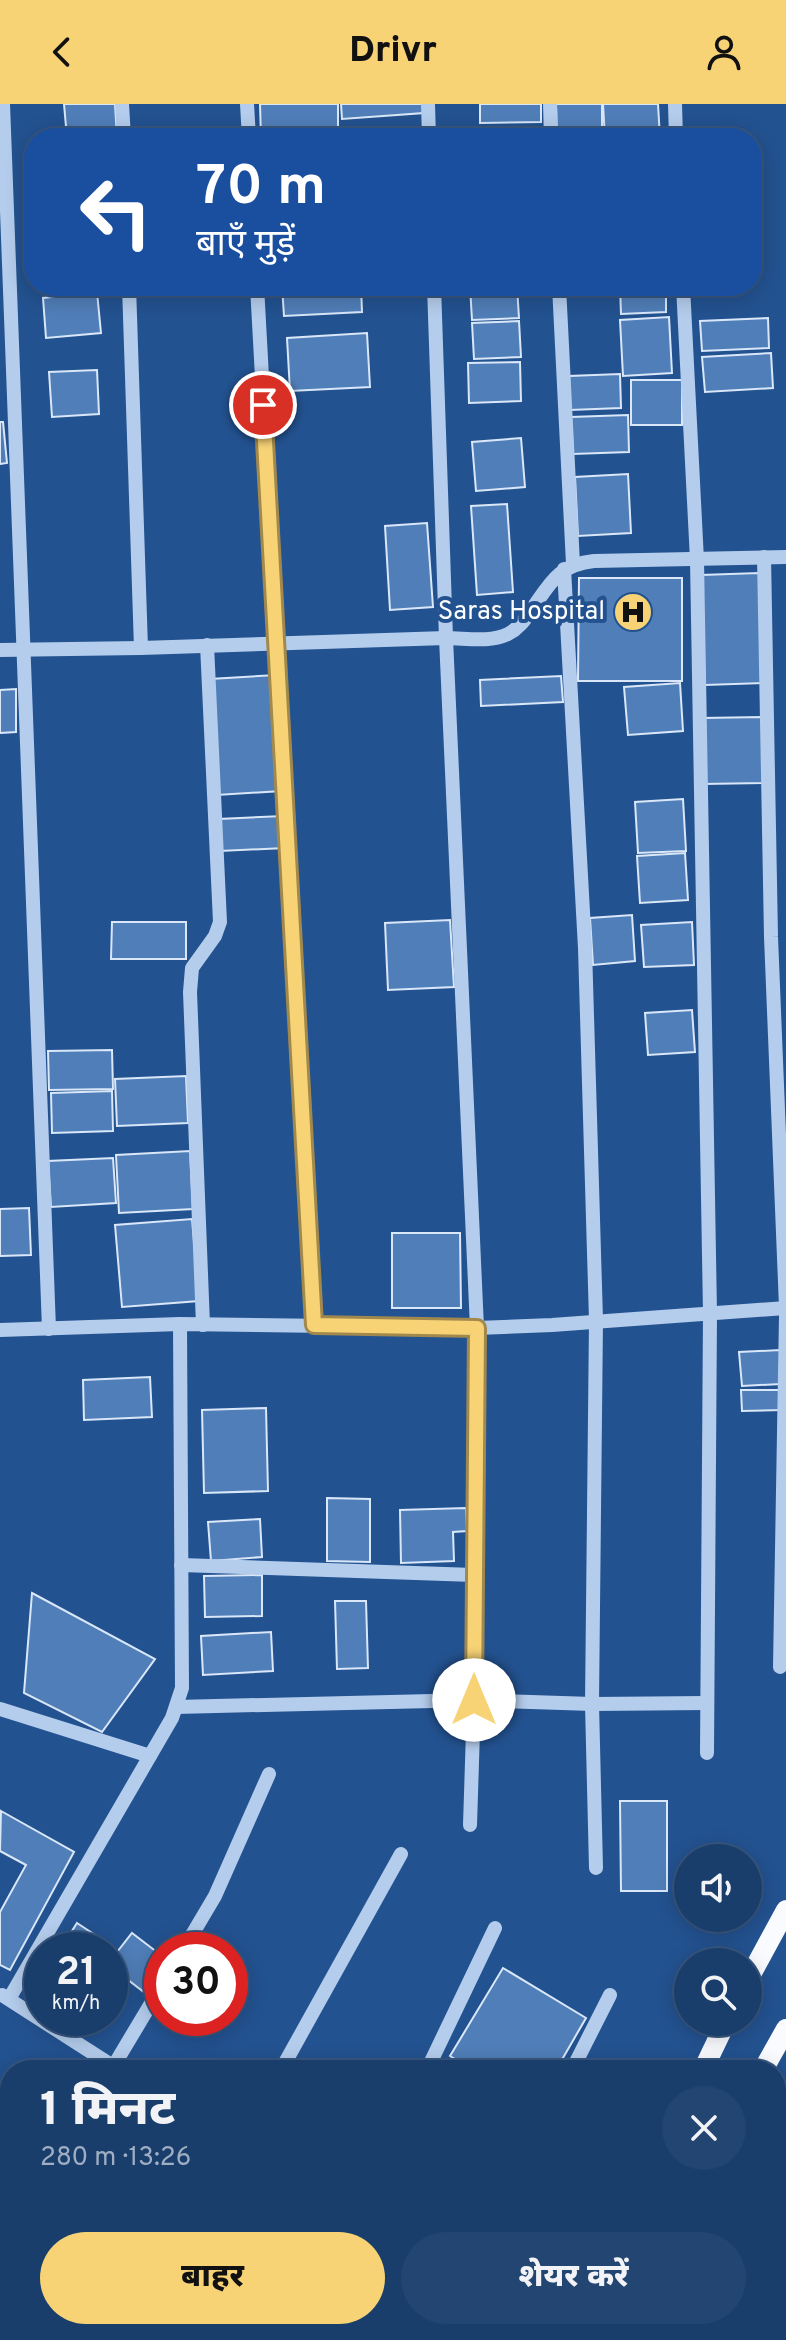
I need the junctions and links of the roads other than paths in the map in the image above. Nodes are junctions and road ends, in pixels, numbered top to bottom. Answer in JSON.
{"nodes":[{"id":1,"x":3,"y":104,"type":"edge"},
{"id":2,"x":122,"y":104,"type":"edge"},
{"id":3,"x":247,"y":104,"type":"edge"},
{"id":4,"x":428,"y":104,"type":"edge"},
{"id":5,"x":550,"y":104,"type":"edge"},
{"id":6,"x":675,"y":104,"type":"edge"},
{"id":7,"x":123,"y":128,"type":"edge"},
{"id":8,"x":248,"y":128,"type":"edge"},
{"id":9,"x":429,"y":128,"type":"edge"},
{"id":10,"x":551,"y":128,"type":"edge"},
{"id":11,"x":676,"y":128,"type":"edge"},
{"id":12,"x":129,"y":296,"type":"edge"},
{"id":13,"x":258,"y":296,"type":"edge"},
{"id":14,"x":434,"y":296,"type":"edge"},
{"id":15,"x":559,"y":296,"type":"edge"},
{"id":16,"x":684,"y":296,"type":"edge"},
{"id":17,"x":764,"y":557,"type":"junction"},
{"id":18,"x":786,"y":557,"type":"edge"},
{"id":19,"x":697,"y":560,"type":"junction"},
{"id":20,"x":568,"y":567,"type":"junction"},
{"id":21,"x":446,"y":638,"type":"junction"},
{"id":22,"x":276,"y":643,"type":"junction"},
{"id":23,"x":207,"y":645,"type":"junction"},
{"id":24,"x":141,"y":648,"type":"junction"},
{"id":25,"x":0,"y":650,"type":"edge"},
{"id":26,"x":24,"y":650,"type":"junction"},
{"id":27,"x":786,"y":1308,"type":"edge"},
{"id":28,"x":710,"y":1313,"type":"junction"},
{"id":29,"x":786,"y":1315,"type":"edge"},
{"id":30,"x":596,"y":1320,"type":"junction"},
{"id":31,"x":180,"y":1324,"type":"junction"},
{"id":32,"x":203,"y":1325,"type":"junction"},
{"id":33,"x":314,"y":1325,"type":"junction"},
{"id":34,"x":477,"y":1328,"type":"junction"},
{"id":35,"x":49,"y":1329,"type":"junction"},
{"id":36,"x":0,"y":1330,"type":"edge"},
{"id":37,"x":181,"y":1565,"type":"junction"},
{"id":38,"x":474,"y":1575,"type":"junction"},
{"id":39,"x":784,"y":1577,"type":"edge"},
{"id":40,"x":780,"y":1667,"type":"dead end"},
{"id":41,"x":474,"y":1700,"type":"junction"},
{"id":42,"x":707,"y":1703,"type":"junction"},
{"id":43,"x":592,"y":1704,"type":"junction"},
{"id":44,"x":176,"y":1707,"type":"junction"},
{"id":45,"x":0,"y":1709,"type":"edge"},
{"id":46,"x":707,"y":1753,"type":"dead end"},
{"id":47,"x":150,"y":1756,"type":"junction"},
{"id":48,"x":269,"y":1774,"type":"dead end"},
{"id":49,"x":470,"y":1825,"type":"dead end"},
{"id":50,"x":401,"y":1854,"type":"dead end"},
{"id":51,"x":596,"y":1868,"type":"dead end"},
{"id":52,"x":786,"y":1910,"type":"edge"},
{"id":53,"x":495,"y":1928,"type":"dead end"},
{"id":54,"x":194,"y":1932,"type":"edge"},
{"id":55,"x":762,"y":1954,"type":"edge"},
{"id":56,"x":610,"y":1995,"type":"dead end"},
{"id":57,"x":4,"y":1997,"type":"edge"},
{"id":58,"x":144,"y":2017,"type":"edge"},
{"id":59,"x":786,"y":2029,"type":"edge"},
{"id":60,"x":719,"y":2036,"type":"edge"},
{"id":61,"x":103,"y":2060,"type":"edge"},
{"id":62,"x":120,"y":2060,"type":"edge"},
{"id":63,"x":287,"y":2060,"type":"edge"},
{"id":64,"x":432,"y":2060,"type":"edge"},
{"id":65,"x":577,"y":2060,"type":"edge"},
{"id":66,"x":708,"y":2060,"type":"edge"},
{"id":67,"x":769,"y":2060,"type":"edge"}],
"edges":[{"from":1,"to":26,"type":"street"},
{"from":2,"to":7,"type":"street"},
{"from":3,"to":8,"type":"street"},
{"from":4,"to":9,"type":"street"},
{"from":5,"to":10,"type":"street"},
{"from":6,"to":11,"type":"street"},
{"from":12,"to":24,"type":"street"},
{"from":13,"to":22,"type":"street"},
{"from":14,"to":21,"type":"street"},
{"from":15,"to":20,"type":"street"},
{"from":16,"to":19,"type":"street"},
{"from":17,"to":18,"type":"street"},
{"from":17,"to":19,"type":"street"},
{"from":17,"to":27,"type":"street"},
{"from":19,"to":20,"type":"street"},
{"from":19,"to":28,"type":"street"},
{"from":20,"to":21,"type":"street"},
{"from":20,"to":30,"type":"street"},
{"from":21,"to":22,"type":"street"},
{"from":21,"to":34,"type":"street"},
{"from":22,"to":23,"type":"street"},
{"from":22,"to":33,"type":"street"},
{"from":23,"to":24,"type":"street"},
{"from":23,"to":32,"type":"street"},
{"from":24,"to":26,"type":"street"},
{"from":25,"to":26,"type":"street"},
{"from":26,"to":35,"type":"street"},
{"from":27,"to":28,"type":"street"},
{"from":28,"to":30,"type":"street"},
{"from":28,"to":42,"type":"street"},
{"from":29,"to":39,"type":"street"},
{"from":30,"to":34,"type":"street"},
{"from":30,"to":43,"type":"street"},
{"from":31,"to":32,"type":"street"},
{"from":31,"to":35,"type":"street"},
{"from":31,"to":37,"type":"street"},
{"from":32,"to":33,"type":"street"},
{"from":33,"to":34,"type":"street"},
{"from":34,"to":38,"type":"street"},
{"from":35,"to":36,"type":"street"},
{"from":37,"to":38,"type":"street"},
{"from":37,"to":44,"type":"street"},
{"from":38,"to":41,"type":"street"},
{"from":39,"to":40,"type":"street"},
{"from":41,"to":43,"type":"street"},
{"from":41,"to":44,"type":"street"},
{"from":41,"to":49,"type":"street"},
{"from":42,"to":43,"type":"street"},
{"from":42,"to":46,"type":"street"},
{"from":43,"to":51,"type":"street"},
{"from":44,"to":47,"type":"street"},
{"from":45,"to":47,"type":"street"},
{"from":47,"to":57,"type":"street"},
{"from":48,"to":54,"type":"street"},
{"from":50,"to":63,"type":"street"},
{"from":52,"to":55,"type":"main road"},
{"from":53,"to":64,"type":"street"},
{"from":56,"to":65,"type":"street"},
{"from":57,"to":61,"type":"street"},
{"from":58,"to":62,"type":"street"},
{"from":59,"to":67,"type":"main road"},
{"from":60,"to":66,"type":"main road"}]}
